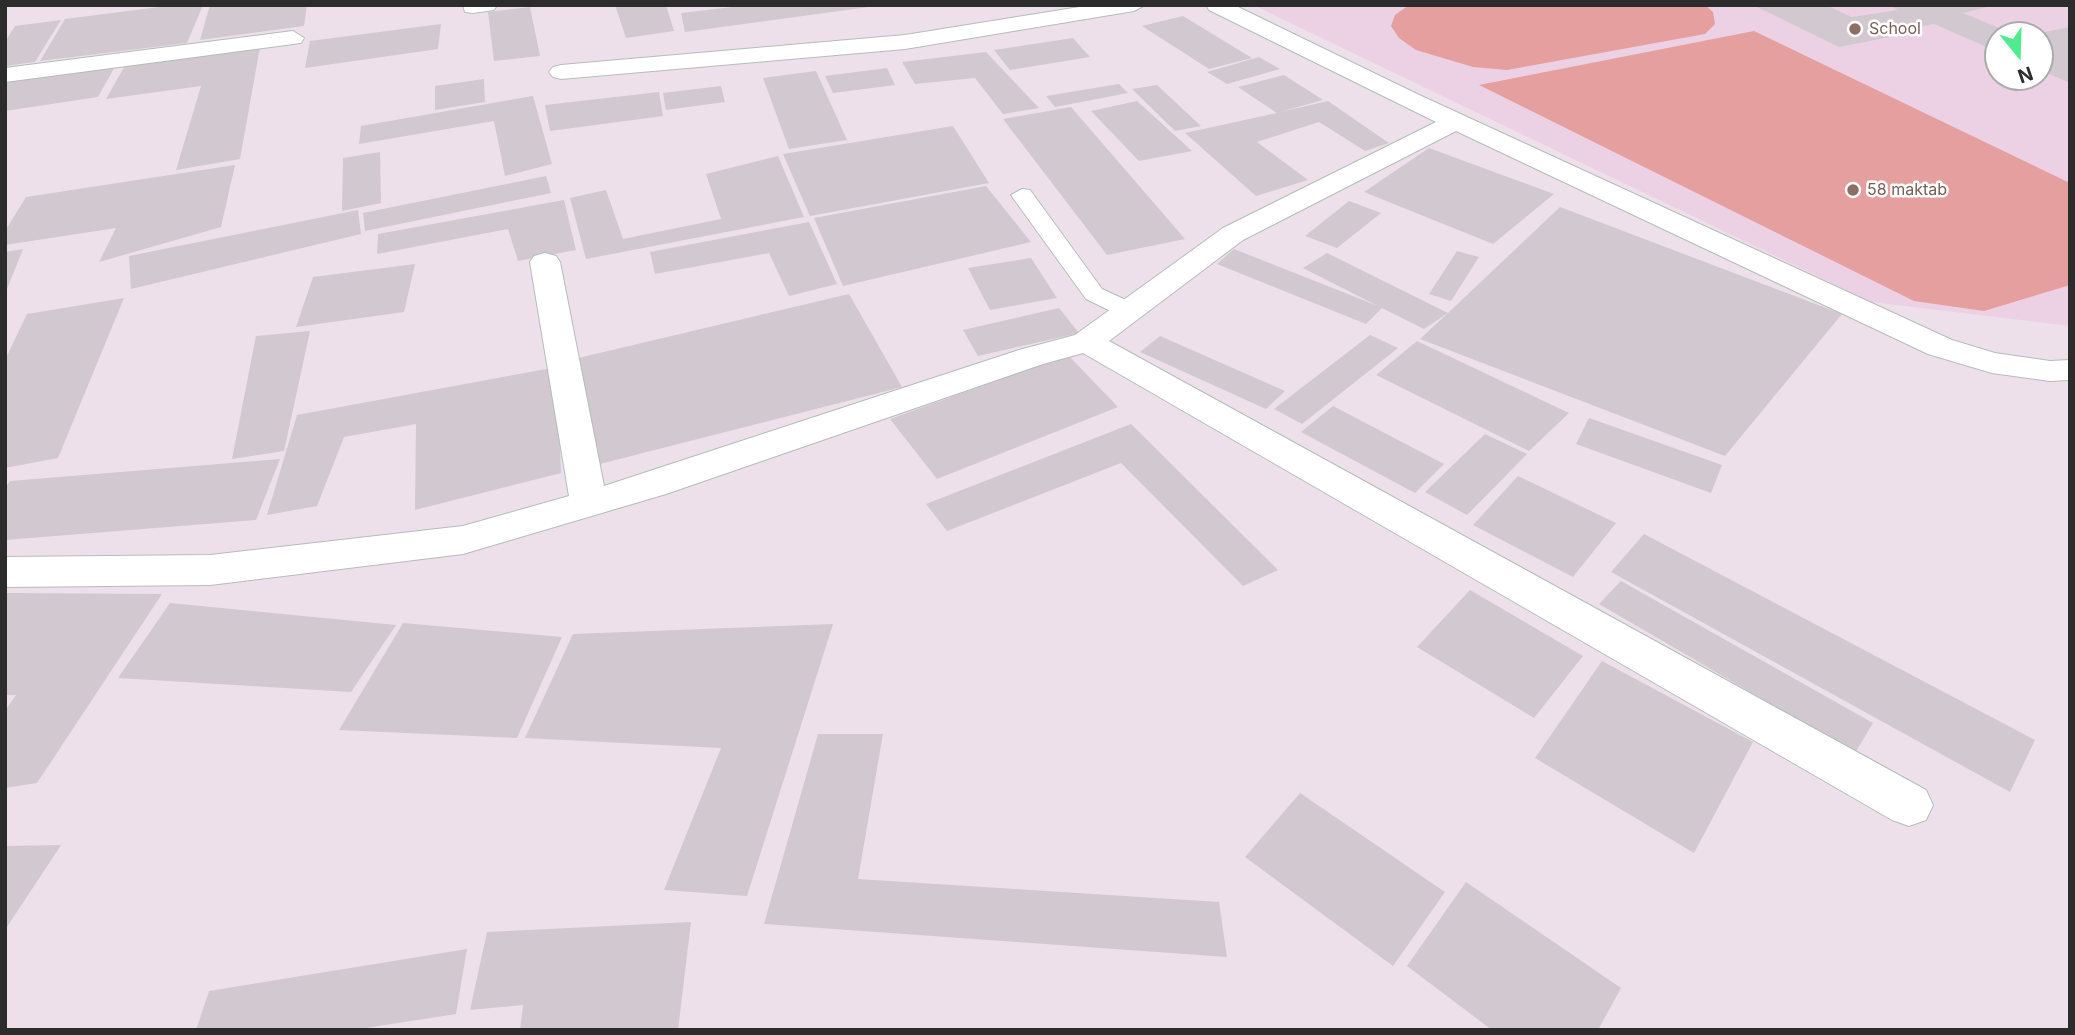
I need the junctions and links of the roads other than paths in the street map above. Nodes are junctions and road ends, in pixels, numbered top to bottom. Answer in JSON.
{"nodes":[{"id":1,"x":1134,"y":5,"type":"edge"},
{"id":2,"x":1217,"y":5,"type":"edge"},
{"id":3,"x":293,"y":38,"type":"dead end"},
{"id":4,"x":561,"y":72,"type":"dead end"},
{"id":5,"x":5,"y":75,"type":"edge"},
{"id":6,"x":1455,"y":122,"type":"junction"},
{"id":7,"x":1022,"y":195,"type":"dead end"},
{"id":8,"x":545,"y":262,"type":"dead end"},
{"id":9,"x":1130,"y":311,"type":"junction"},
{"id":10,"x":1087,"y":342,"type":"junction"},
{"id":11,"x":2070,"y":370,"type":"edge"},
{"id":12,"x":589,"y":504,"type":"junction"},
{"id":13,"x":5,"y":572,"type":"edge"},
{"id":14,"x":1909,"y":805,"type":"dead end"}],
"edges":[{"from":1,"to":4,"type":"street"},
{"from":2,"to":6,"type":"street"},
{"from":3,"to":5,"type":"street"},
{"from":6,"to":9,"type":"street"},
{"from":6,"to":11,"type":"street"},
{"from":7,"to":9,"type":"lane"},
{"from":8,"to":12,"type":"street"},
{"from":9,"to":10,"type":"street"},
{"from":10,"to":12,"type":"street"},
{"from":10,"to":14,"type":"street"},
{"from":12,"to":13,"type":"street"}]}
